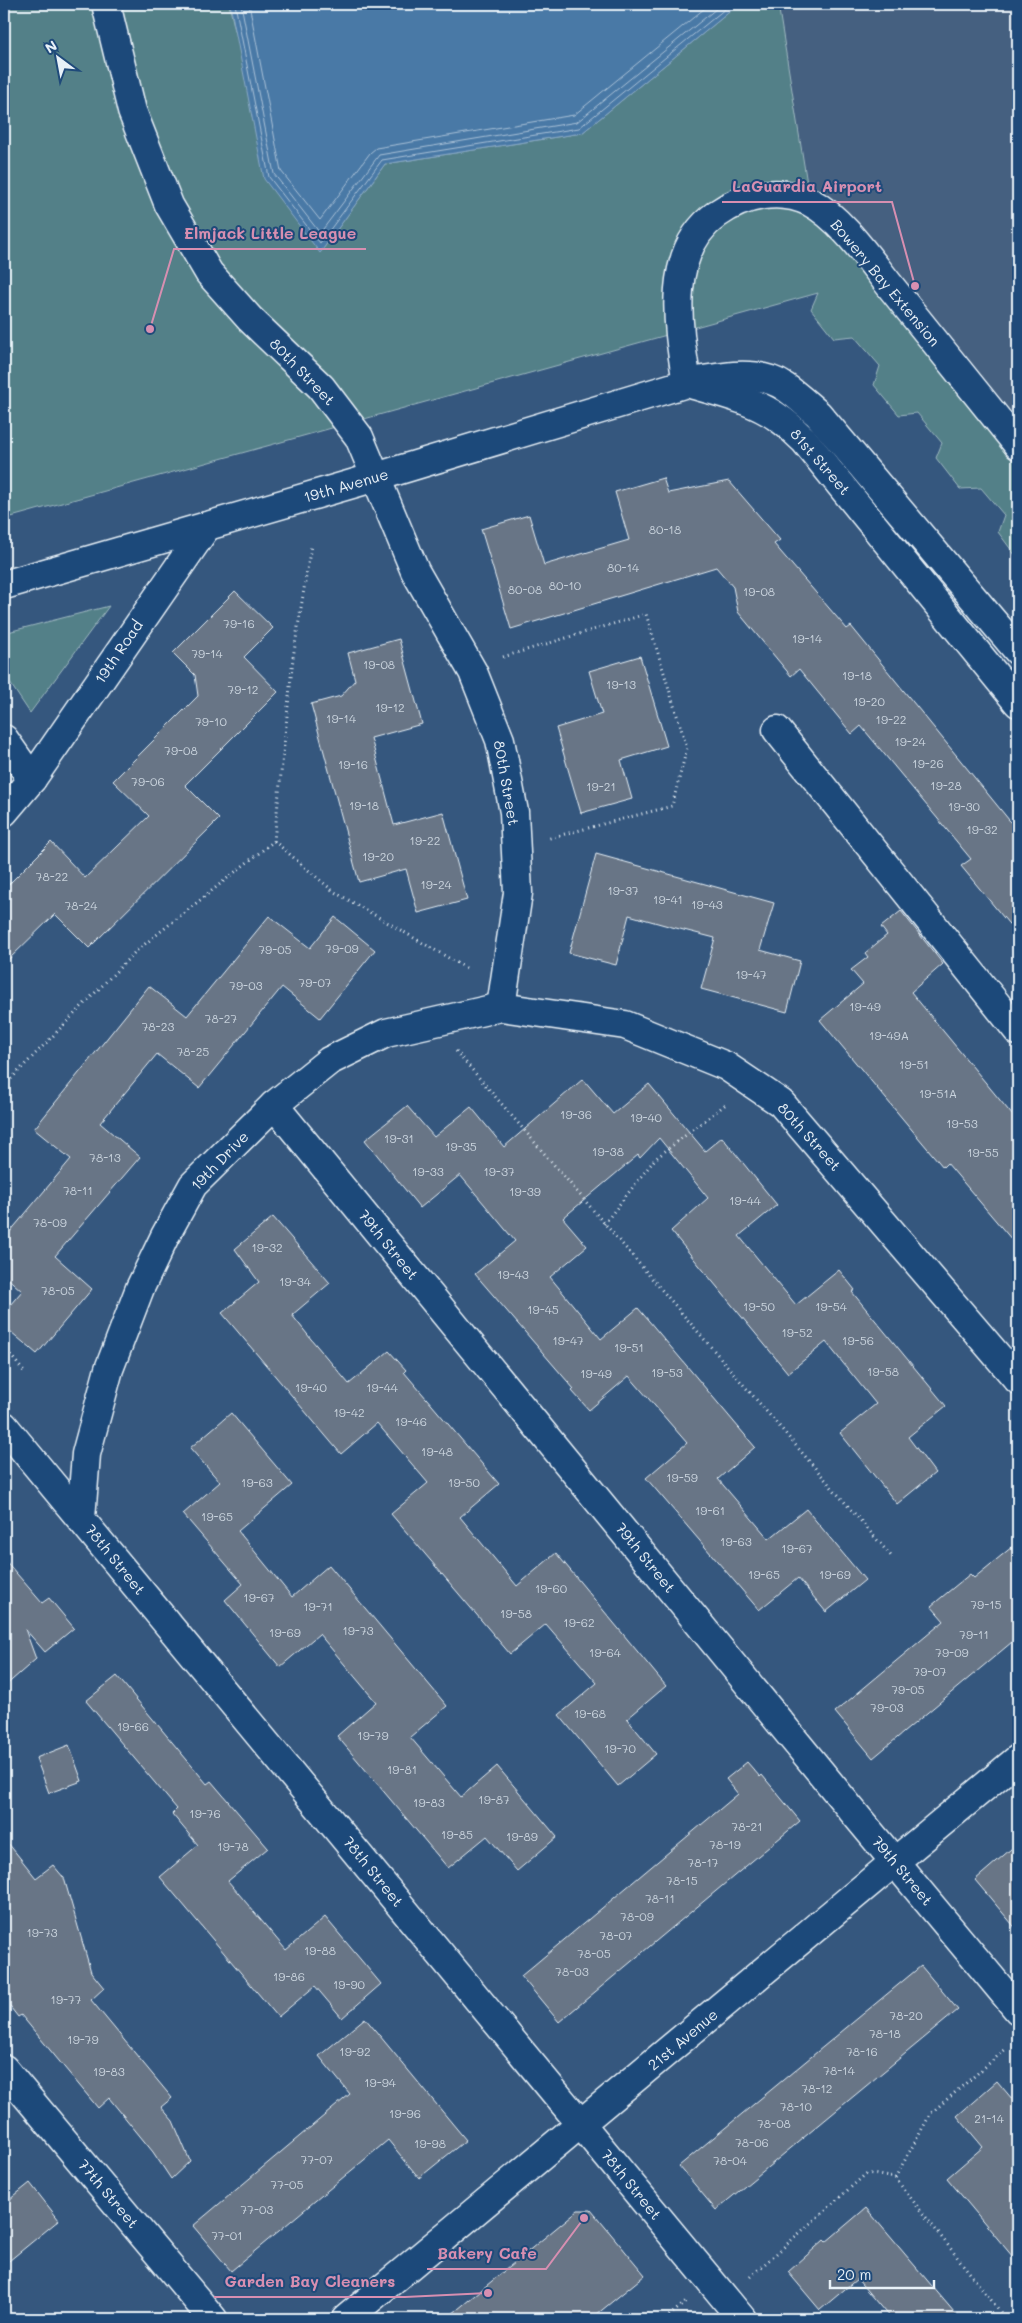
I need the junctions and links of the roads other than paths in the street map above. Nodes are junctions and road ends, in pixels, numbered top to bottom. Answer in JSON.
{"nodes":[{"id":1,"x":106,"y":4,"type":"edge"},
{"id":2,"x":687,"y":383,"type":"junction"},
{"id":3,"x":1018,"y":445,"type":"edge"},
{"id":4,"x":376,"y":477,"type":"junction"},
{"id":5,"x":207,"y":526,"type":"junction"},
{"id":6,"x":4,"y":586,"type":"edge"},
{"id":7,"x":1018,"y":651,"type":"edge"},
{"id":8,"x":1018,"y":703,"type":"edge"},
{"id":9,"x":777,"y":730,"type":"dead end"},
{"id":10,"x":4,"y":739,"type":"edge"},
{"id":11,"x":32,"y":779,"type":"junction"},
{"id":12,"x":4,"y":812,"type":"edge"},
{"id":13,"x":502,"y":1007,"type":"junction"},
{"id":14,"x":1018,"y":1030,"type":"edge"},
{"id":15,"x":274,"y":1105,"type":"junction"},
{"id":16,"x":1018,"y":1380,"type":"edge"},
{"id":17,"x":4,"y":1426,"type":"edge"},
{"id":18,"x":81,"y":1518,"type":"junction"},
{"id":19,"x":1018,"y":1758,"type":"edge"},
{"id":20,"x":894,"y":1862,"type":"junction"},
{"id":21,"x":1018,"y":2009,"type":"edge"},
{"id":22,"x":4,"y":2069,"type":"edge"},
{"id":23,"x":581,"y":2125,"type":"junction"},
{"id":24,"x":733,"y":2309,"type":"edge"},
{"id":25,"x":213,"y":2319,"type":"edge"},
{"id":26,"x":346,"y":2319,"type":"edge"}],
"edges":[{"from":1,"to":4,"type":"street","name":"80th Street"},
{"from":2,"to":3,"type":"street","name":"Bowery Bay Extension"},
{"from":2,"to":4,"type":"street","name":"19th Avenue"},
{"from":2,"to":7,"type":"street","name":"81st Street"},
{"from":2,"to":8,"type":"street","name":"81st Street"},
{"from":4,"to":5,"type":"street","name":"19th Avenue"},
{"from":4,"to":13,"type":"street","name":"80th Street"},
{"from":5,"to":6,"type":"street","name":"19th Avenue"},
{"from":5,"to":11,"type":"street","name":"19th Road"},
{"from":9,"to":14,"type":"street"},
{"from":10,"to":11,"type":"street"},
{"from":11,"to":12,"type":"street","name":"19th Road"},
{"from":13,"to":15,"type":"street","name":"19th Drive"},
{"from":13,"to":16,"type":"street","name":"80th Street"},
{"from":15,"to":18,"type":"street","name":"19th Drive"},
{"from":15,"to":20,"type":"street","name":"79th Street"},
{"from":17,"to":18,"type":"street","name":"78th Street"},
{"from":18,"to":23,"type":"street","name":"78th Street"},
{"from":19,"to":20,"type":"street","name":"21st Avenue"},
{"from":20,"to":21,"type":"street","name":"79th Street"},
{"from":20,"to":23,"type":"street","name":"21st Avenue"},
{"from":22,"to":25,"type":"street","name":"77th Street"},
{"from":23,"to":24,"type":"street","name":"78th Street"},
{"from":23,"to":26,"type":"street","name":"21st Avenue"}]}
